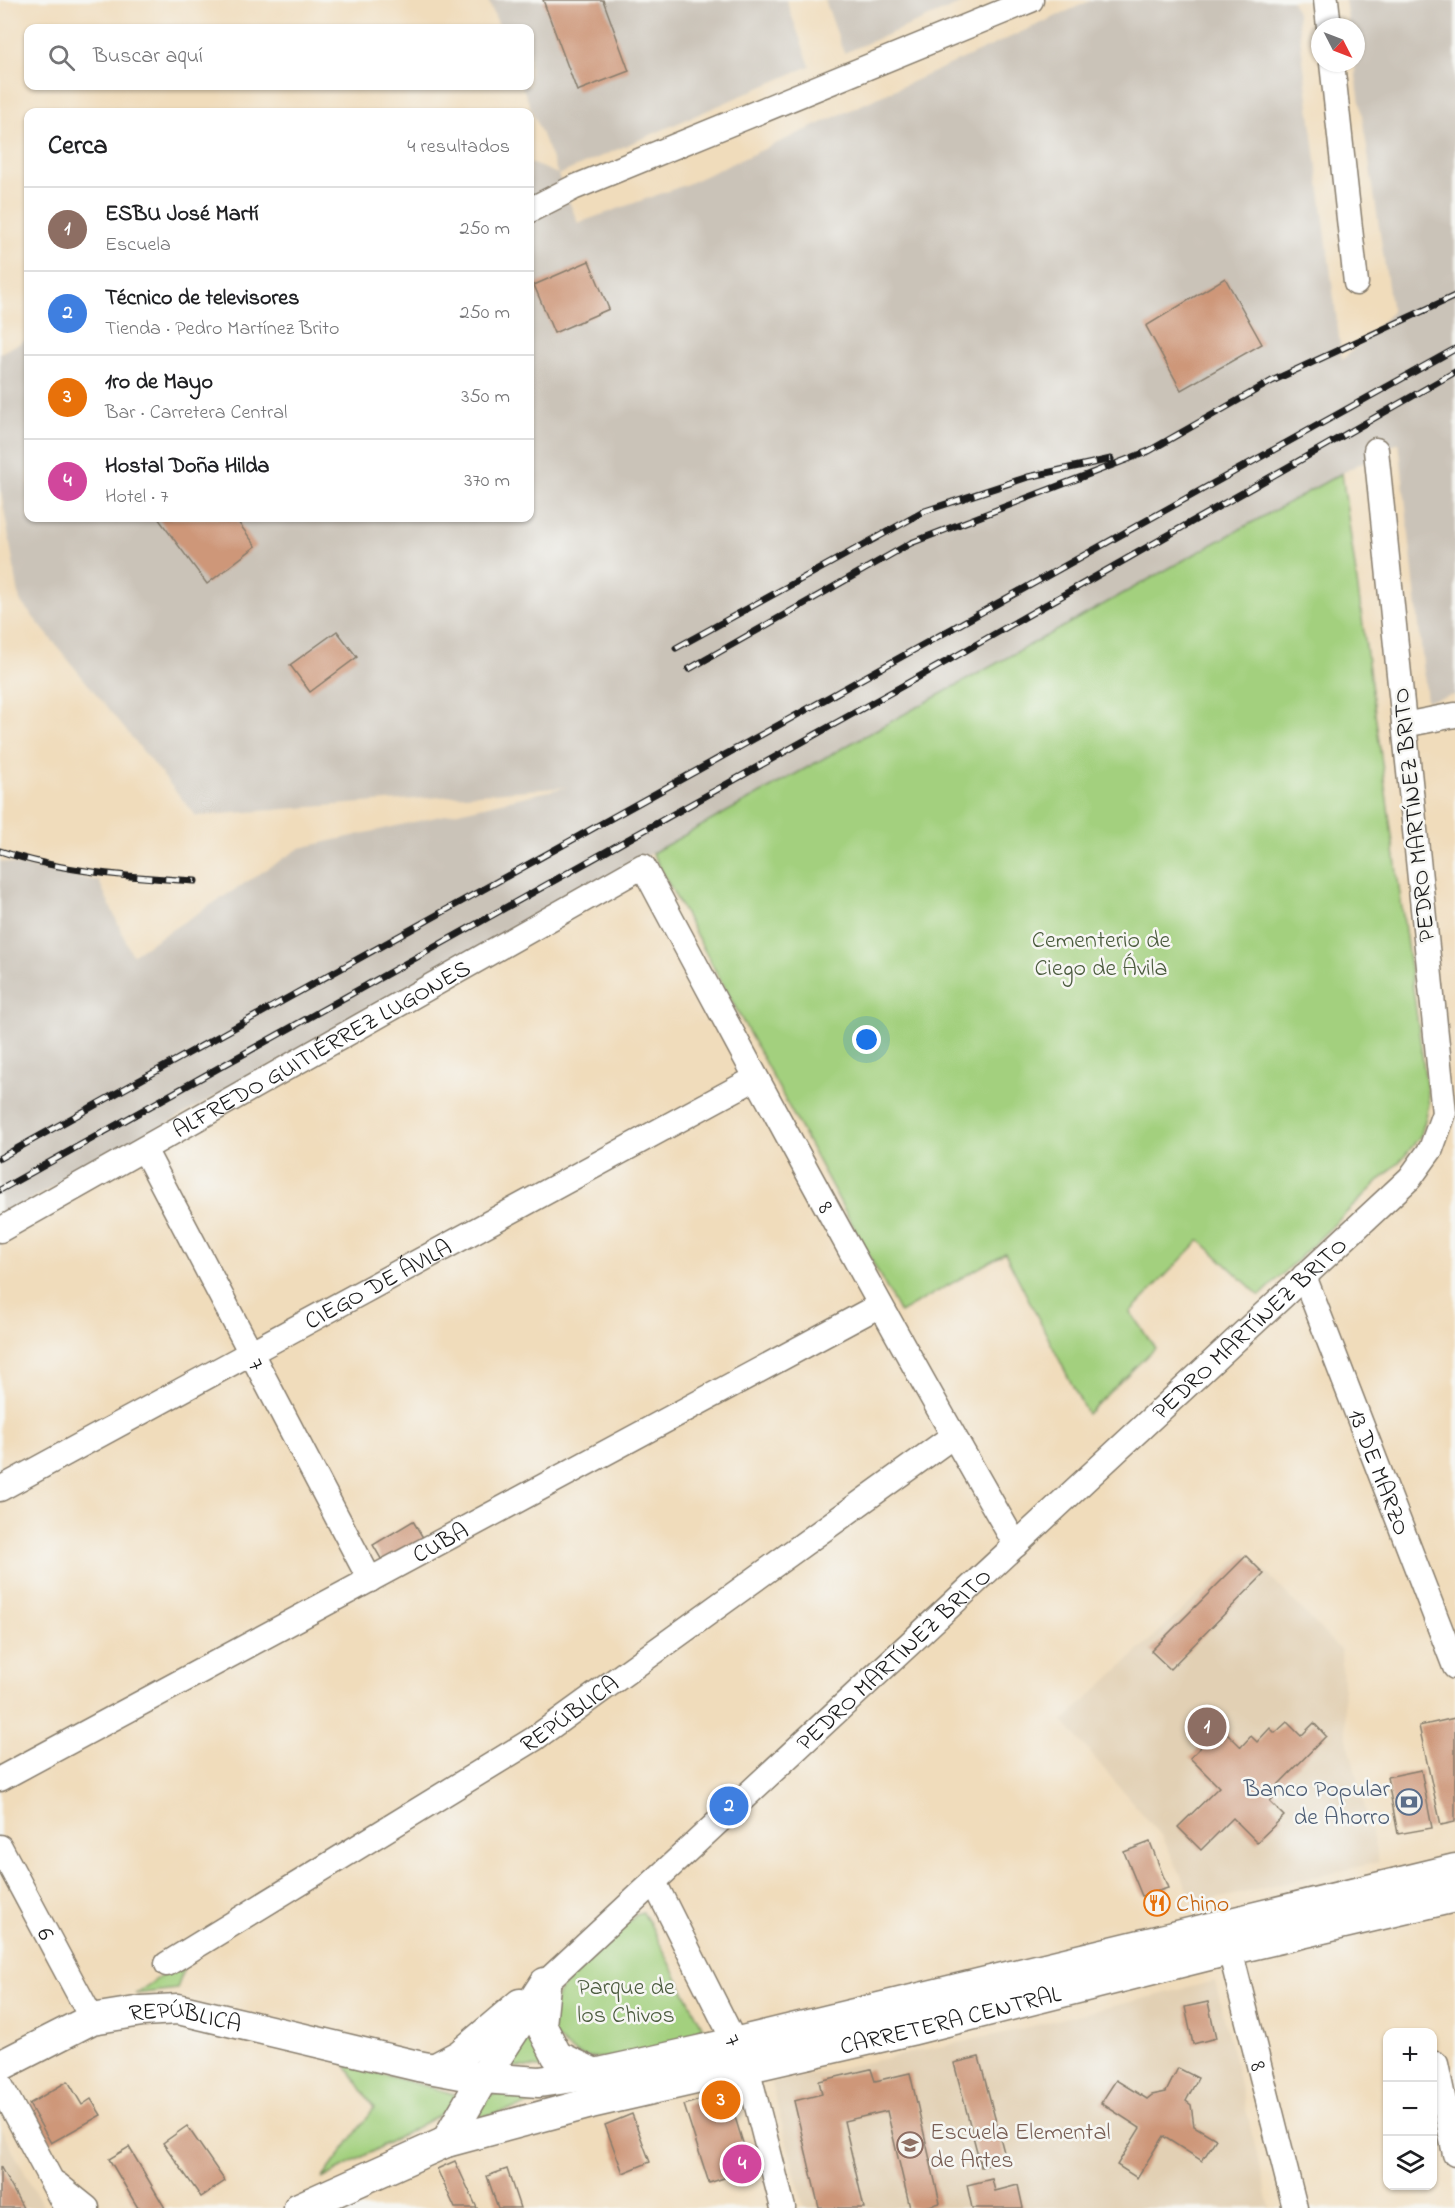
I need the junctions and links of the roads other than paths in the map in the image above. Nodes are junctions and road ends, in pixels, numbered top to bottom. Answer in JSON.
{"nodes":[{"id":1,"x":1031,"y":0,"type":"edge"},
{"id":2,"x":1326,"y":0,"type":"edge"},
{"id":3,"x":1328,"y":18,"type":"edge"},
{"id":4,"x":1333,"y":72,"type":"edge"},
{"id":5,"x":534,"y":208,"type":"edge"},
{"id":6,"x":1356,"y":283,"type":"dead end"},
{"id":7,"x":1376,"y":450,"type":"dead end"},
{"id":8,"x":1455,"y":715,"type":"edge"},
{"id":9,"x":1404,"y":725,"type":"junction"},
{"id":10,"x":643,"y":866,"type":"joint"},
{"id":11,"x":756,"y":1078,"type":"junction"},
{"id":12,"x":144,"y":1149,"type":"junction"},
{"id":13,"x":0,"y":1230,"type":"edge"},
{"id":14,"x":1304,"y":1276,"type":"junction"},
{"id":15,"x":880,"y":1305,"type":"junction"},
{"id":16,"x":252,"y":1353,"type":"junction"},
{"id":17,"x":953,"y":1436,"type":"junction"},
{"id":18,"x":0,"y":1489,"type":"edge"},
{"id":19,"x":1016,"y":1545,"type":"junction"},
{"id":20,"x":370,"y":1580,"type":"junction"},
{"id":21,"x":1455,"y":1667,"type":"edge"},
{"id":22,"x":0,"y":1779,"type":"edge"},
{"id":23,"x":0,"y":1847,"type":"edge"},
{"id":24,"x":1455,"y":1869,"type":"edge"},
{"id":25,"x":654,"y":1882,"type":"junction"},
{"id":26,"x":1455,"y":1897,"type":"edge"},
{"id":27,"x":1227,"y":1937,"type":"junction"},
{"id":28,"x":167,"y":1964,"type":"dead end"},
{"id":29,"x":545,"y":1983,"type":"junction"},
{"id":30,"x":93,"y":2019,"type":"junction"},
{"id":31,"x":740,"y":2055,"type":"junction"},
{"id":32,"x":0,"y":2066,"type":"edge"},
{"id":33,"x":436,"y":2068,"type":"junction"},
{"id":34,"x":1437,"y":2069,"type":"edge"},
{"id":35,"x":595,"y":2073,"type":"junction"},
{"id":36,"x":483,"y":2078,"type":"junction"},
{"id":37,"x":0,"y":2084,"type":"edge"},
{"id":38,"x":446,"y":2142,"type":"junction"},
{"id":39,"x":1455,"y":2154,"type":"edge"},
{"id":40,"x":50,"y":2178,"type":"junction"},
{"id":41,"x":66,"y":2208,"type":"edge"},
{"id":42,"x":87,"y":2208,"type":"edge"},
{"id":43,"x":299,"y":2208,"type":"edge"},
{"id":44,"x":783,"y":2208,"type":"edge"},
{"id":45,"x":1295,"y":2208,"type":"edge"}],
"edges":[{"from":1,"to":5,"type":"street"},
{"from":2,"to":3,"type":"street"},
{"from":4,"to":6,"type":"street"},
{"from":7,"to":9,"type":"street","name":"PEDRO MARTÍNEZ BRITO"},
{"from":8,"to":9,"type":"street"},
{"from":9,"to":14,"type":"street","name":"PEDRO MARTÍNEZ BRITO"},
{"from":10,"to":11,"type":"street","name":"8"},
{"from":10,"to":12,"type":"street","name":"ALFREDO GUITIÉRREZ LUGONES"},
{"from":11,"to":15,"type":"street","name":"8"},
{"from":11,"to":16,"type":"street","name":"CIEGO DE ÁVILA"},
{"from":12,"to":13,"type":"street","name":"ALFREDO GUITIÉRREZ LUGONES"},
{"from":12,"to":16,"type":"street","name":"7"},
{"from":14,"to":19,"type":"street","name":"PEDRO MARTÍNEZ BRITO"},
{"from":14,"to":21,"type":"street","name":"13 DE MARZO"},
{"from":15,"to":17,"type":"street","name":"8"},
{"from":15,"to":20,"type":"street","name":"CUBA"},
{"from":16,"to":18,"type":"street","name":"CIEGO DE ÁVILA"},
{"from":16,"to":20,"type":"street","name":"7"},
{"from":17,"to":19,"type":"street","name":"8"},
{"from":17,"to":28,"type":"street","name":"REPÚBLICA"},
{"from":19,"to":25,"type":"street","name":"PEDRO MARTÍNEZ BRITO"},
{"from":20,"to":22,"type":"street","name":"CUBA"},
{"from":23,"to":30,"type":"street","name":"6"},
{"from":24,"to":27,"type":"main road","name":"CARRETERA CENTRAL"},
{"from":25,"to":29,"type":"street","name":"PEDRO MARTÍNEZ BRITO"},
{"from":25,"to":31,"type":"street","name":"7"},
{"from":26,"to":27,"type":"main road","name":"CARRETERA CENTRAL"},
{"from":27,"to":31,"type":"main road","name":"CARRETERA CENTRAL"},
{"from":27,"to":45,"type":"street","name":"8"},
{"from":29,"to":33,"type":"main road"},
{"from":29,"to":35,"type":"main road"},
{"from":29,"to":36,"type":"main road"},
{"from":30,"to":32,"type":"main road","name":"REPÚBLICA"},
{"from":30,"to":33,"type":"main road","name":"REPÚBLICA"},
{"from":31,"to":35,"type":"main road","name":"CARRETERA CENTRAL"},
{"from":31,"to":38,"type":"main road","name":"CARRETERA CENTRAL"},
{"from":31,"to":44,"type":"street","name":"7"},
{"from":33,"to":36,"type":"main road","name":"REPÚBLICA"},
{"from":34,"to":39,"type":"street"},
{"from":35,"to":36,"type":"main road","name":"CARRETERA CENTRAL"},
{"from":36,"to":38,"type":"main road"},
{"from":37,"to":40,"type":"street"},
{"from":38,"to":43,"type":"main road","name":"CARRETERA CENTRAL"},
{"from":40,"to":41,"type":"street"},
{"from":40,"to":42,"type":"street"}]}
